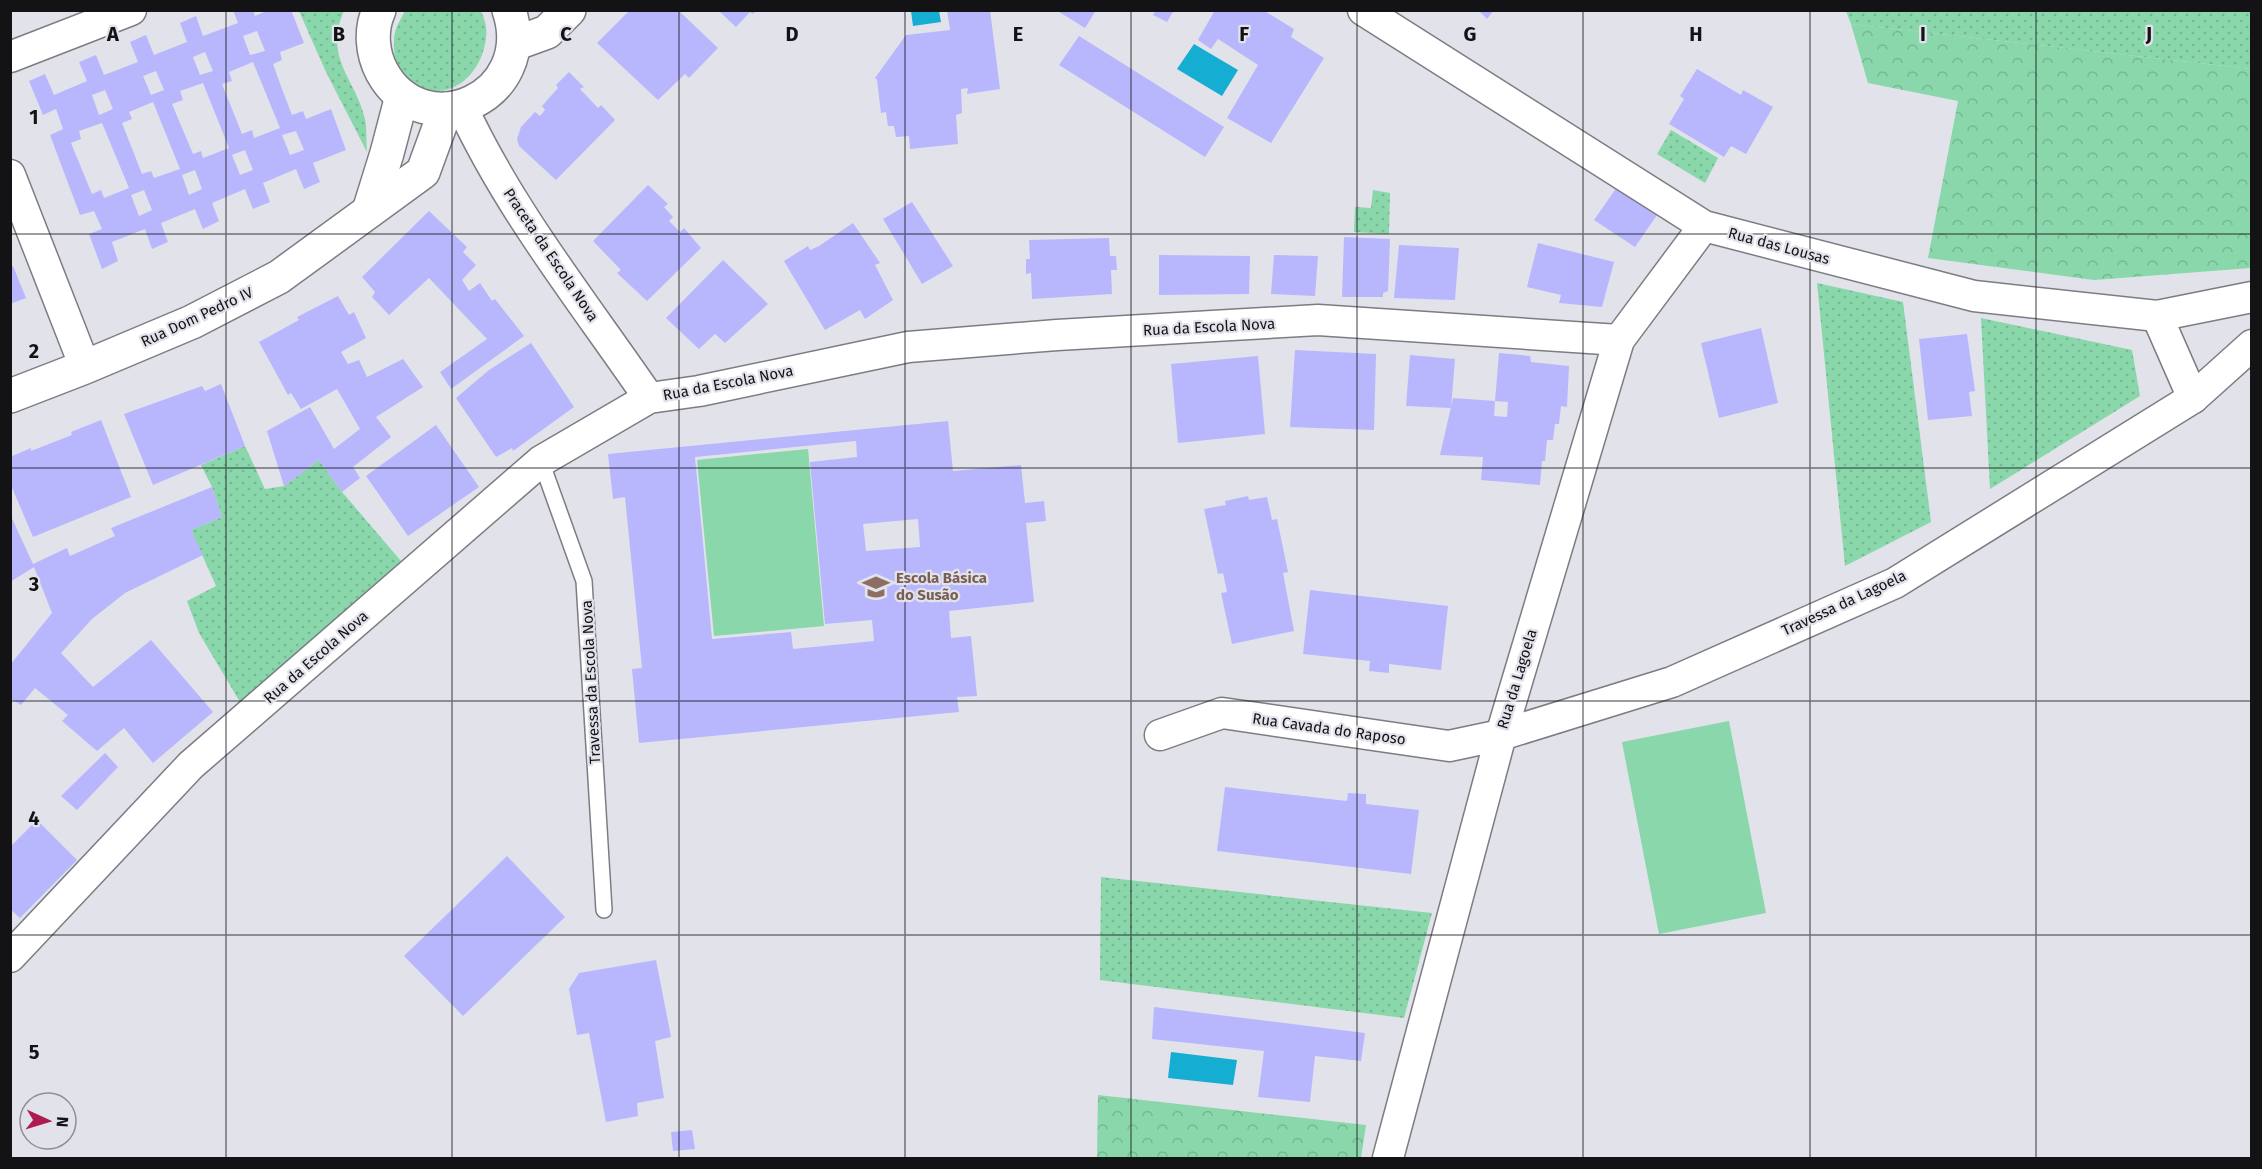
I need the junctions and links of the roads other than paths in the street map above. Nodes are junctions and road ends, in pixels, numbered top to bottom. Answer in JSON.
{"nodes":[{"id":1,"x":131,"y":10,"type":"edge"},
{"id":2,"x":379,"y":10,"type":"edge"},
{"id":3,"x":509,"y":10,"type":"edge"},
{"id":4,"x":568,"y":10,"type":"edge"},
{"id":5,"x":1363,"y":10,"type":"edge"},
{"id":6,"x":514,"y":44,"type":"junction"},
{"id":7,"x":10,"y":57,"type":"edge"},
{"id":8,"x":394,"y":88,"type":"junction"},
{"id":9,"x":454,"y":108,"type":"junction"},
{"id":10,"x":10,"y":175,"type":"edge"},
{"id":11,"x":369,"y":211,"type":"junction"},
{"id":12,"x":1704,"y":226,"type":"junction"},
{"id":13,"x":2252,"y":297,"type":"edge"},
{"id":14,"x":2157,"y":316,"type":"junction"},
{"id":15,"x":1619,"y":340,"type":"junction"},
{"id":16,"x":2252,"y":345,"type":"edge"},
{"id":17,"x":85,"y":367,"type":"junction"},
{"id":18,"x":10,"y":396,"type":"edge"},
{"id":19,"x":649,"y":398,"type":"junction"},
{"id":20,"x":2193,"y":398,"type":"junction"},
{"id":21,"x":541,"y":461,"type":"junction"},
{"id":22,"x":1160,"y":735,"type":"dead end"},
{"id":23,"x":1501,"y":735,"type":"junction"},
{"id":24,"x":604,"y":910,"type":"dead end"},
{"id":25,"x":10,"y":957,"type":"edge"},
{"id":26,"x":1388,"y":1158,"type":"edge"}],
"edges":[{"from":1,"to":7,"type":"street"},
{"from":2,"to":8,"type":"street"},
{"from":3,"to":6,"type":"street"},
{"from":4,"to":6,"type":"street"},
{"from":5,"to":12,"type":"street","name":"Rua das Lousas"},
{"from":6,"to":9,"type":"street"},
{"from":8,"to":9,"type":"street"},
{"from":8,"to":11,"type":"street"},
{"from":9,"to":11,"type":"street","name":"Rua Dom Pedro IV"},
{"from":9,"to":19,"type":"street","name":"Praceta da Escola Nova"},
{"from":10,"to":17,"type":"street"},
{"from":11,"to":17,"type":"street","name":"Rua Dom Pedro IV"},
{"from":12,"to":14,"type":"street","name":"Rua das Lousas"},
{"from":12,"to":15,"type":"street","name":"Rua da Lagoela"},
{"from":13,"to":14,"type":"street","name":"Rua das Lousas"},
{"from":14,"to":20,"type":"street"},
{"from":15,"to":19,"type":"street","name":"Rua da Escola Nova"},
{"from":15,"to":23,"type":"street","name":"Rua da Lagoela"},
{"from":16,"to":20,"type":"street","name":"Travessa da Lagoela"},
{"from":17,"to":18,"type":"street","name":"Rua Dom Pedro IV"},
{"from":19,"to":21,"type":"street","name":"Rua da Escola Nova"},
{"from":20,"to":23,"type":"street","name":"Travessa da Lagoela"},
{"from":21,"to":24,"type":"lane","name":"Travessa da Escola Nova"},
{"from":21,"to":25,"type":"street","name":"Rua da Escola Nova"},
{"from":22,"to":23,"type":"street","name":"Rua Cavada do Raposo"},
{"from":23,"to":26,"type":"street","name":"Rua da Lagoela"}]}
